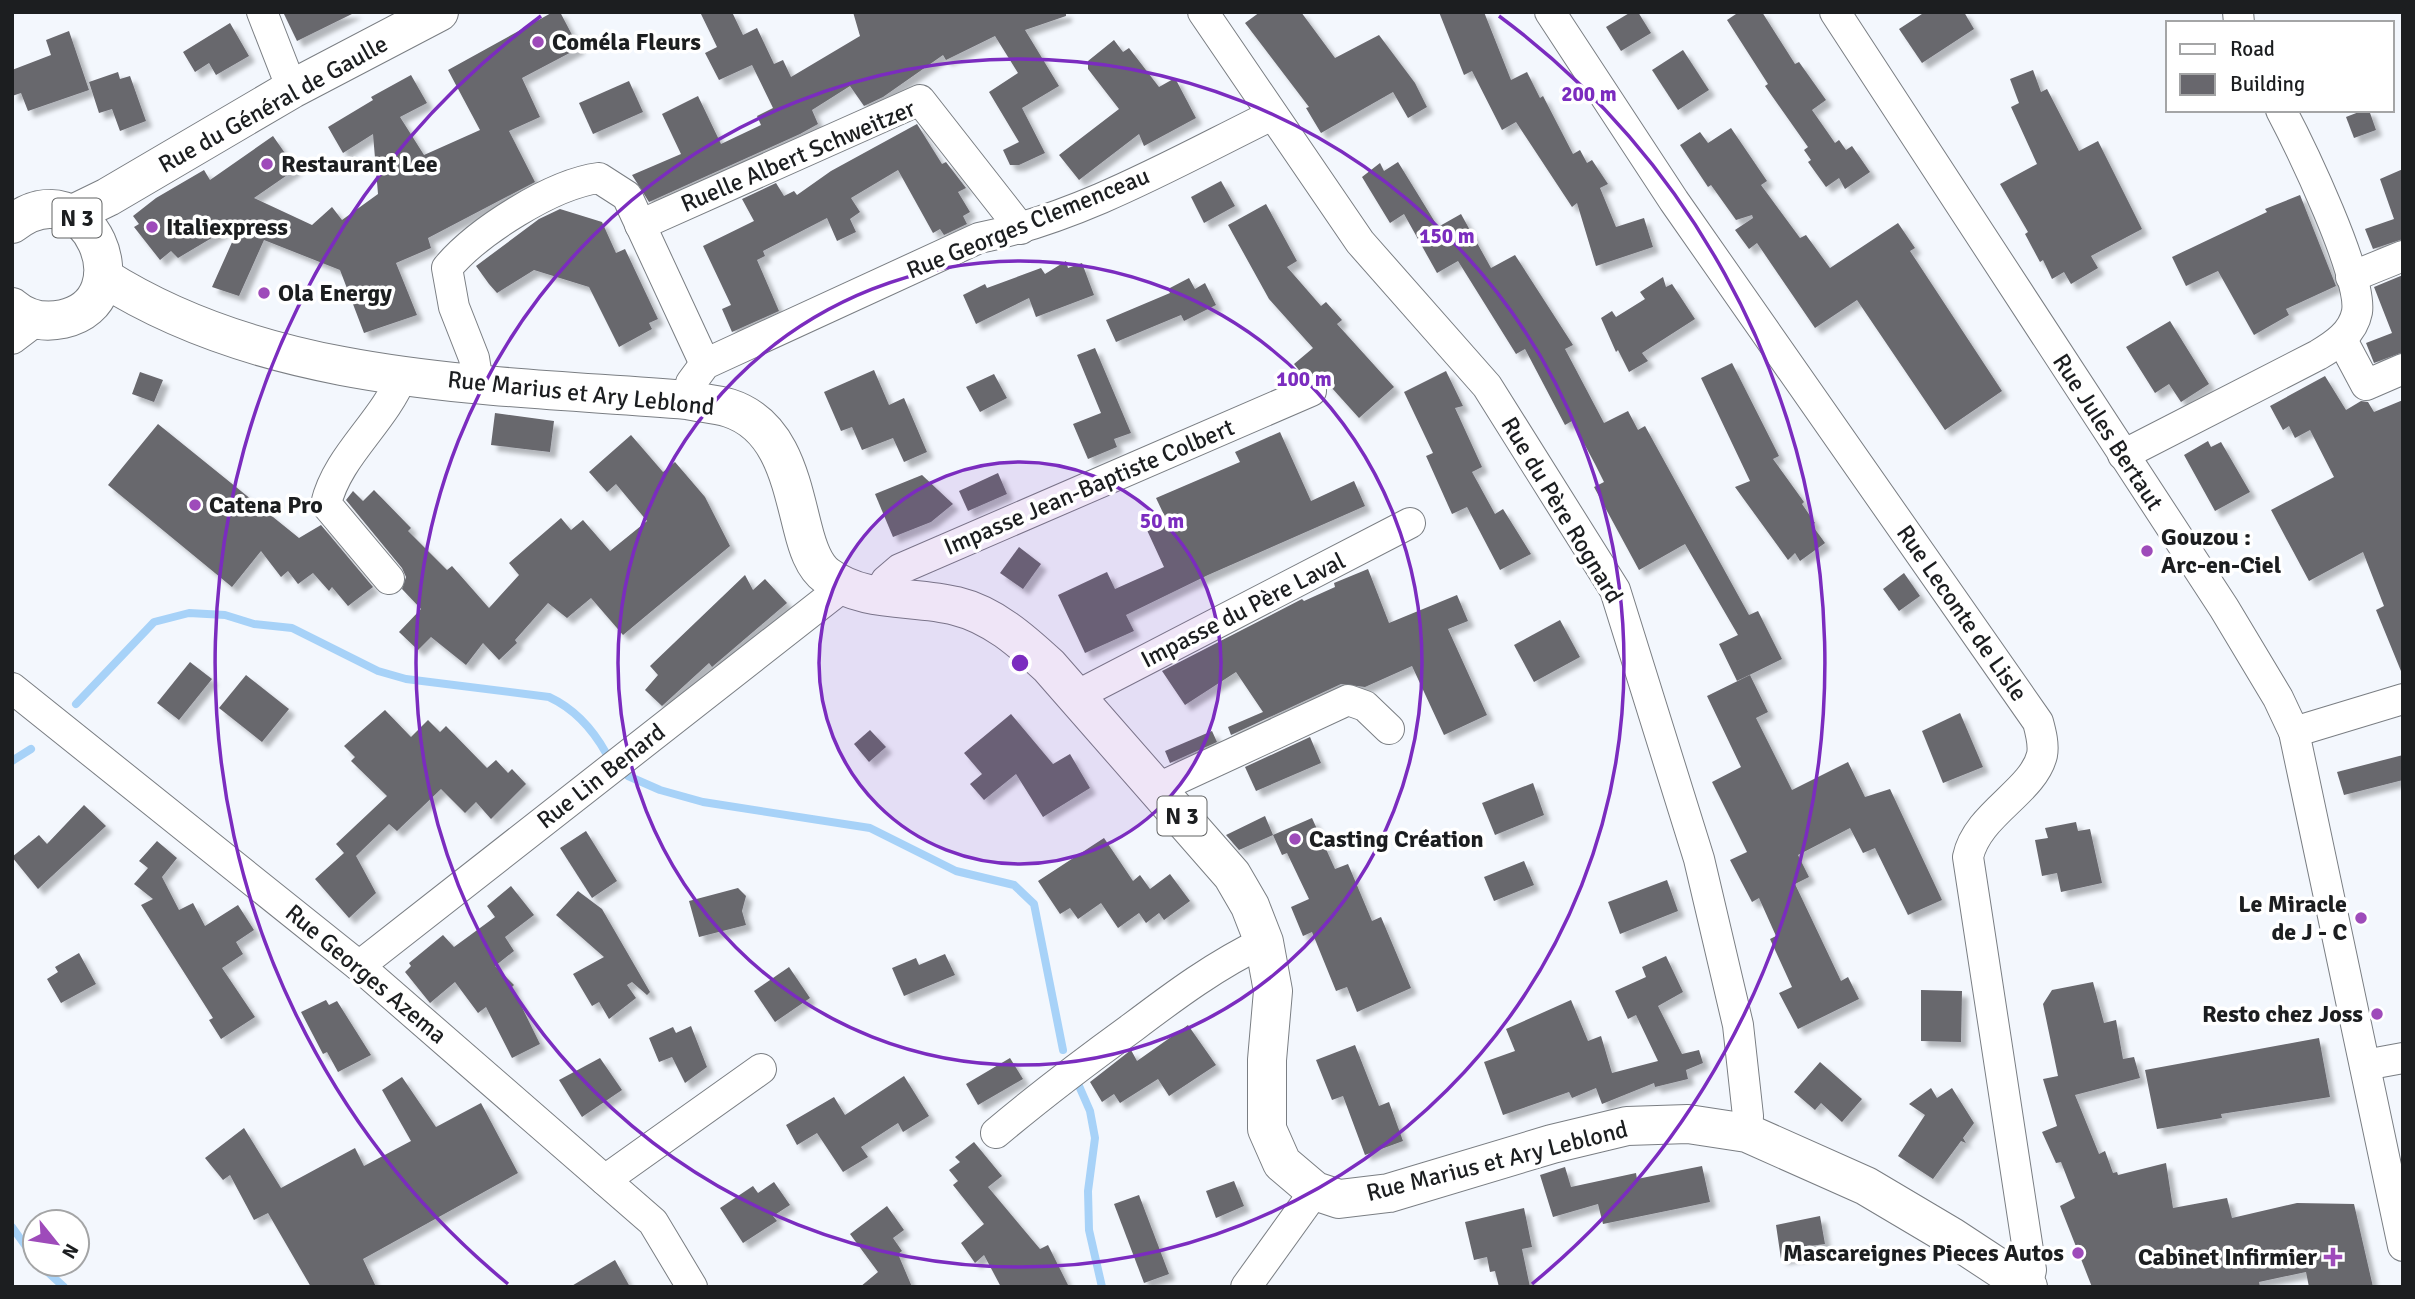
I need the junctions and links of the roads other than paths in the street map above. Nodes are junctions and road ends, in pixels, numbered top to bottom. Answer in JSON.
{"nodes":[{"id":1,"x":262,"y":12,"type":"edge"},
{"id":2,"x":439,"y":12,"type":"edge"},
{"id":3,"x":1203,"y":12,"type":"edge"},
{"id":4,"x":1550,"y":12,"type":"edge"},
{"id":5,"x":1835,"y":12,"type":"edge"},
{"id":6,"x":292,"y":89,"type":"junction"},
{"id":7,"x":2282,"y":112,"type":"edge"},
{"id":8,"x":1272,"y":115,"type":"junction"},
{"id":9,"x":90,"y":213,"type":"junction"},
{"id":10,"x":12,"y":224,"type":"edge"},
{"id":11,"x":640,"y":225,"type":"junction"},
{"id":12,"x":1021,"y":229,"type":"junction"},
{"id":13,"x":2403,"y":256,"type":"edge"},
{"id":14,"x":103,"y":277,"type":"junction"},
{"id":15,"x":2351,"y":277,"type":"junction"},
{"id":16,"x":82,"y":310,"type":"junction"},
{"id":17,"x":21,"y":322,"type":"edge"},
{"id":18,"x":201,"y":327,"type":"junction"},
{"id":19,"x":2342,"y":340,"type":"junction"},
{"id":20,"x":705,"y":364,"type":"junction"},
{"id":21,"x":2403,"y":369,"type":"edge"},
{"id":22,"x":402,"y":376,"type":"junction"},
{"id":23,"x":478,"y":383,"type":"junction"},
{"id":24,"x":1311,"y":391,"type":"dead end"},
{"id":25,"x":687,"y":400,"type":"junction"},
{"id":26,"x":2123,"y":455,"type":"junction"},
{"id":27,"x":1410,"y":523,"type":"dead end"},
{"id":28,"x":388,"y":579,"type":"dead end"},
{"id":29,"x":861,"y":591,"type":"junction"},
{"id":30,"x":12,"y":688,"type":"edge"},
{"id":31,"x":1076,"y":696,"type":"junction"},
{"id":32,"x":2403,"y":699,"type":"edge"},
{"id":33,"x":1389,"y":729,"type":"dead end"},
{"id":34,"x":2294,"y":732,"type":"junction"},
{"id":35,"x":1158,"y":788,"type":"junction"},
{"id":36,"x":1264,"y":942,"type":"junction"},
{"id":37,"x":359,"y":966,"type":"junction"},
{"id":38,"x":2403,"y":1058,"type":"edge"},
{"id":39,"x":2365,"y":1065,"type":"junction"},
{"id":40,"x":761,"y":1069,"type":"dead end"},
{"id":41,"x":996,"y":1133,"type":"dead end"},
{"id":42,"x":1746,"y":1133,"type":"junction"},
{"id":43,"x":605,"y":1180,"type":"junction"},
{"id":44,"x":1315,"y":1191,"type":"junction"},
{"id":45,"x":2403,"y":1246,"type":"edge"},
{"id":46,"x":2027,"y":1286,"type":"edge"},
{"id":47,"x":692,"y":1287,"type":"edge"},
{"id":48,"x":1246,"y":1287,"type":"edge"}],
"edges":[{"from":1,"to":6,"type":"street"},
{"from":2,"to":6,"type":"main road","name":"Rue du Général de Gaulle"},
{"from":3,"to":8,"type":"street","name":"Rue du Père Rognard"},
{"from":4,"to":46,"type":"street","name":"Rue Leconte de Lisle"},
{"from":5,"to":26,"type":"street","name":"Rue Jules Bertaut"},
{"from":6,"to":9,"type":"main road","name":"Rue du Général de Gaulle"},
{"from":7,"to":15,"type":"street"},
{"from":8,"to":12,"type":"street","name":"Rue Georges Clemenceau"},
{"from":8,"to":42,"type":"street","name":"Rue du Père Rognard"},
{"from":9,"to":10,"type":"main road","number":"N 3"},
{"from":9,"to":14,"type":"main road","number":"N 3"},
{"from":11,"to":12,"type":"street","name":"Ruelle Albert Schweitzer"},
{"from":11,"to":20,"type":"street"},
{"from":11,"to":23,"type":"street"},
{"from":12,"to":20,"type":"street","name":"Rue Georges Clemenceau"},
{"from":13,"to":15,"type":"street"},
{"from":14,"to":16,"type":"main road"},
{"from":14,"to":18,"type":"main road","name":"Rue Marius et Ary Leblond"},
{"from":15,"to":19,"type":"street"},
{"from":16,"to":17,"type":"main road"},
{"from":16,"to":18,"type":"main road","name":"Rue Marius et Ary Leblond"},
{"from":18,"to":22,"type":"main road","name":"Rue Marius et Ary Leblond"},
{"from":19,"to":21,"type":"street"},
{"from":19,"to":26,"type":"street"},
{"from":20,"to":25,"type":"street"},
{"from":22,"to":23,"type":"main road","name":"Rue Marius et Ary Leblond"},
{"from":22,"to":28,"type":"street"},
{"from":23,"to":25,"type":"main road","name":"Rue Marius et Ary Leblond"},
{"from":24,"to":29,"type":"street","name":"Impasse Jean-Baptiste Colbert"},
{"from":25,"to":29,"type":"main road","name":"Rue Marius et Ary Leblond"},
{"from":26,"to":34,"type":"street","name":"Rue Jules Bertaut"},
{"from":27,"to":31,"type":"street","name":"Impasse du Père Laval"},
{"from":29,"to":31,"type":"main road","name":"Rue Marius et Ary Leblond","number":"N 3"},
{"from":29,"to":37,"type":"street","name":"Rue Lin Benard"},
{"from":30,"to":37,"type":"street","name":"Rue Georges Azema"},
{"from":31,"to":35,"type":"main road","name":"Rue Marius et Ary Leblond","number":"N 3"},
{"from":32,"to":34,"type":"street"},
{"from":33,"to":35,"type":"street"},
{"from":34,"to":39,"type":"street","name":"Rue Jules Bertaut"},
{"from":35,"to":36,"type":"main road","name":"Rue Marius et Ary Leblond","number":"N 3"},
{"from":36,"to":41,"type":"street"},
{"from":36,"to":44,"type":"main road","name":"Rue Marius et Ary Leblond","number":"N 3"},
{"from":37,"to":43,"type":"street","name":"Rue Georges Azema"},
{"from":38,"to":39,"type":"street"},
{"from":39,"to":45,"type":"street","name":"Rue Jules Bertaut"},
{"from":40,"to":43,"type":"street"},
{"from":42,"to":44,"type":"main road","name":"Rue Marius et Ary Leblond","number":"N 3"},
{"from":42,"to":46,"type":"main road","name":"Rue Marius et Ary Leblond","number":"N 3"},
{"from":43,"to":47,"type":"street","name":"Rue Georges Azema"},
{"from":44,"to":48,"type":"street"}]}
